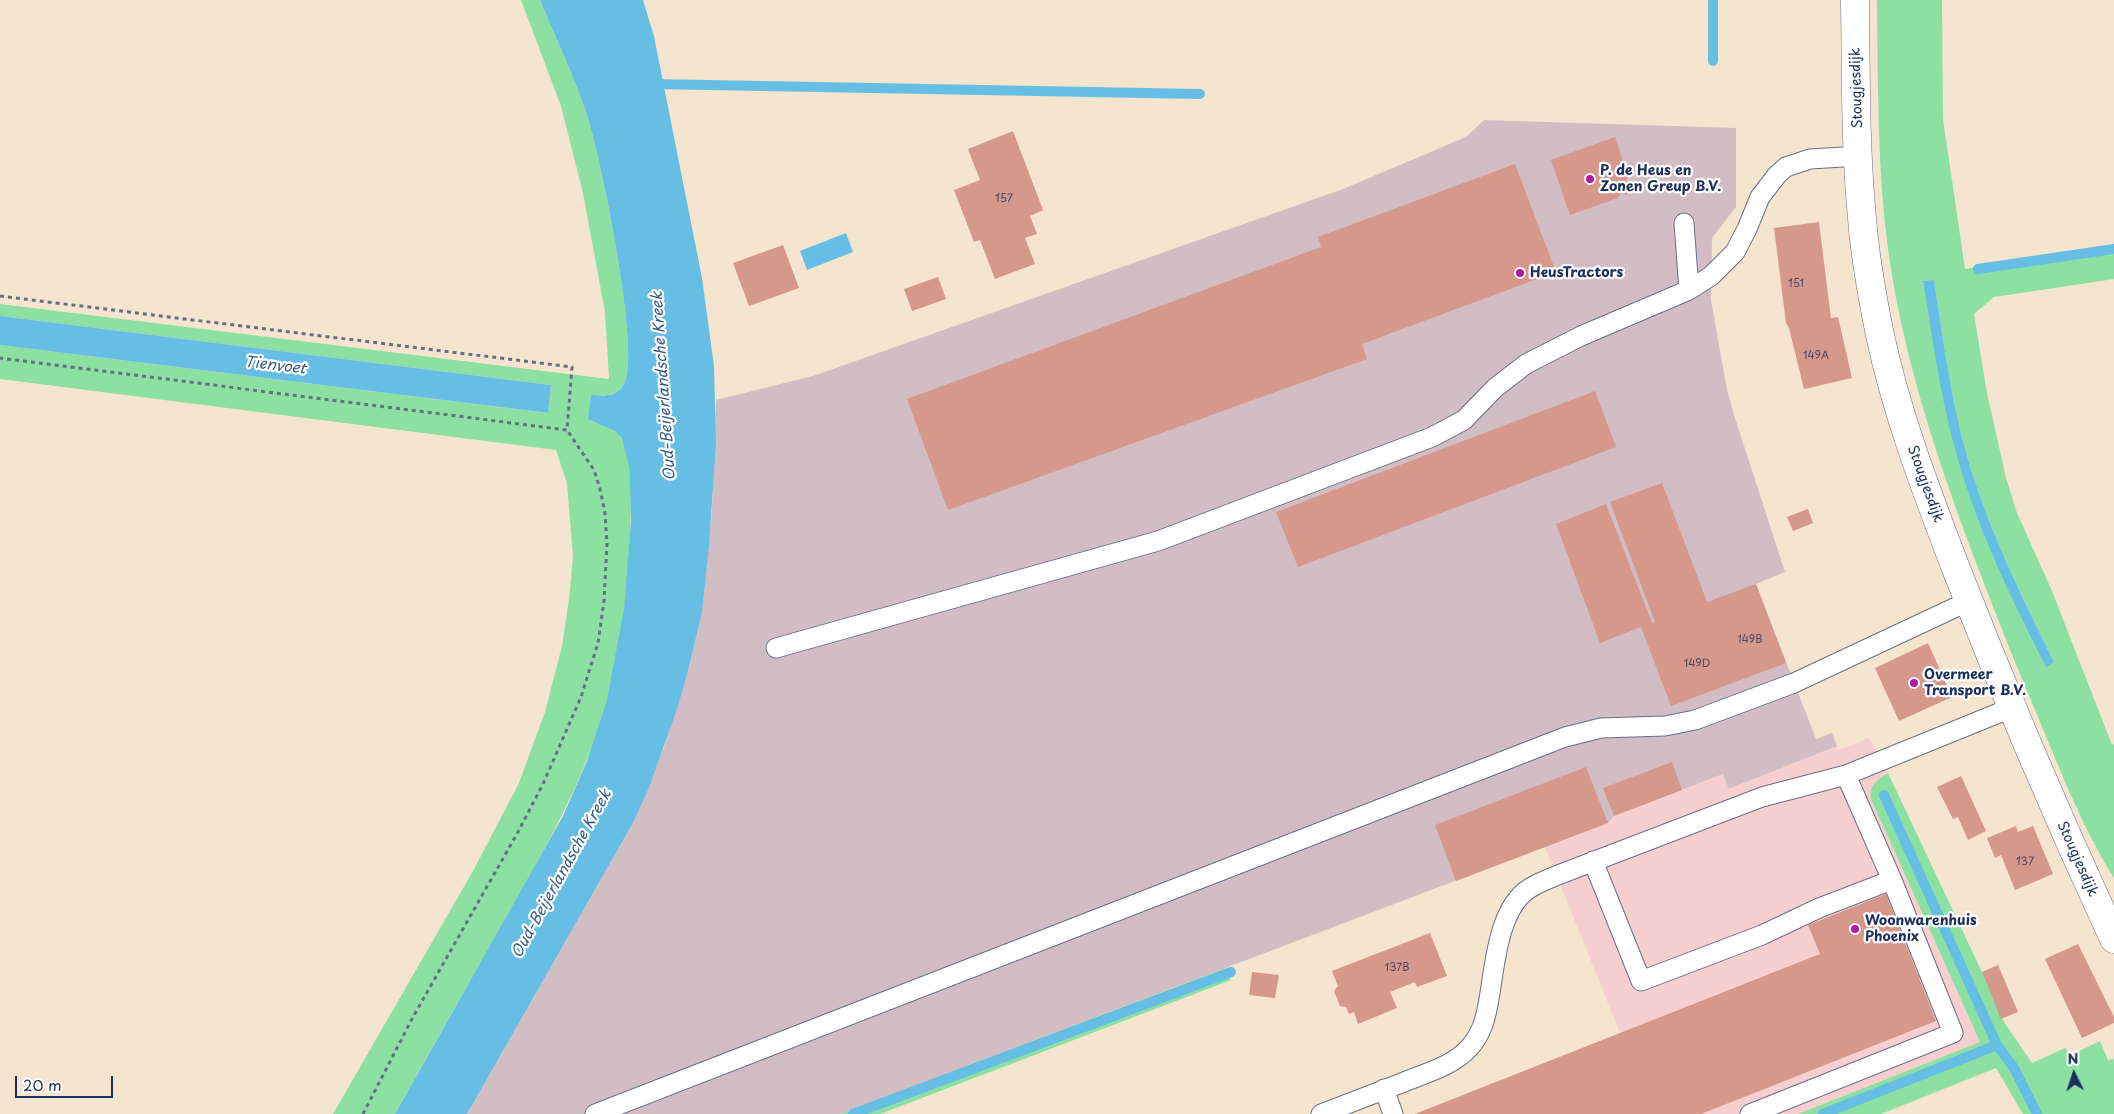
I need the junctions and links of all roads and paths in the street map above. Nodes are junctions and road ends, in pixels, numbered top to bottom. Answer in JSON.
{"nodes":[{"id":1,"x":1855,"y":0,"type":"edge"},
{"id":2,"x":1859,"y":156,"type":"junction"},
{"id":3,"x":1684,"y":223,"type":"dead end"},
{"id":4,"x":1689,"y":290,"type":"junction"},
{"id":5,"x":0,"y":296,"type":"edge"},
{"id":6,"x":0,"y":358,"type":"edge"},
{"id":7,"x":567,"y":430,"type":"junction"},
{"id":8,"x":1969,"y":601,"type":"junction"},
{"id":9,"x":776,"y":648,"type":"dead end"},
{"id":10,"x":2012,"y":708,"type":"junction"},
{"id":11,"x":1846,"y":775,"type":"junction"},
{"id":12,"x":1593,"y":862,"type":"junction"},
{"id":13,"x":1892,"y":880,"type":"junction"},
{"id":14,"x":2114,"y":938,"type":"edge"},
{"id":15,"x":1384,"y":1089,"type":"junction"},
{"id":16,"x":363,"y":1114,"type":"edge"},
{"id":17,"x":595,"y":1114,"type":"edge"},
{"id":18,"x":1321,"y":1114,"type":"edge"},
{"id":19,"x":1393,"y":1114,"type":"edge"},
{"id":20,"x":1750,"y":1114,"type":"edge"}],
"edges":[{"from":1,"to":2,"type":"street","name":"Stougjesdijk"},
{"from":2,"to":4,"type":"lane"},
{"from":2,"to":8,"type":"street","name":"Stougjesdijk"},
{"from":3,"to":4,"type":"lane"},
{"from":4,"to":9,"type":"lane"},
{"from":5,"to":7,"type":"path"},
{"from":6,"to":7,"type":"path"},
{"from":7,"to":16,"type":"path"},
{"from":8,"to":10,"type":"street","name":"Stougjesdijk"},
{"from":8,"to":17,"type":"lane"},
{"from":10,"to":11,"type":"lane"},
{"from":10,"to":14,"type":"street","name":"Stougjesdijk"},
{"from":11,"to":12,"type":"lane"},
{"from":11,"to":13,"type":"lane"},
{"from":12,"to":13,"type":"lane"},
{"from":12,"to":15,"type":"lane"},
{"from":13,"to":20,"type":"lane"},
{"from":15,"to":18,"type":"lane"},
{"from":15,"to":19,"type":"lane"}]}
